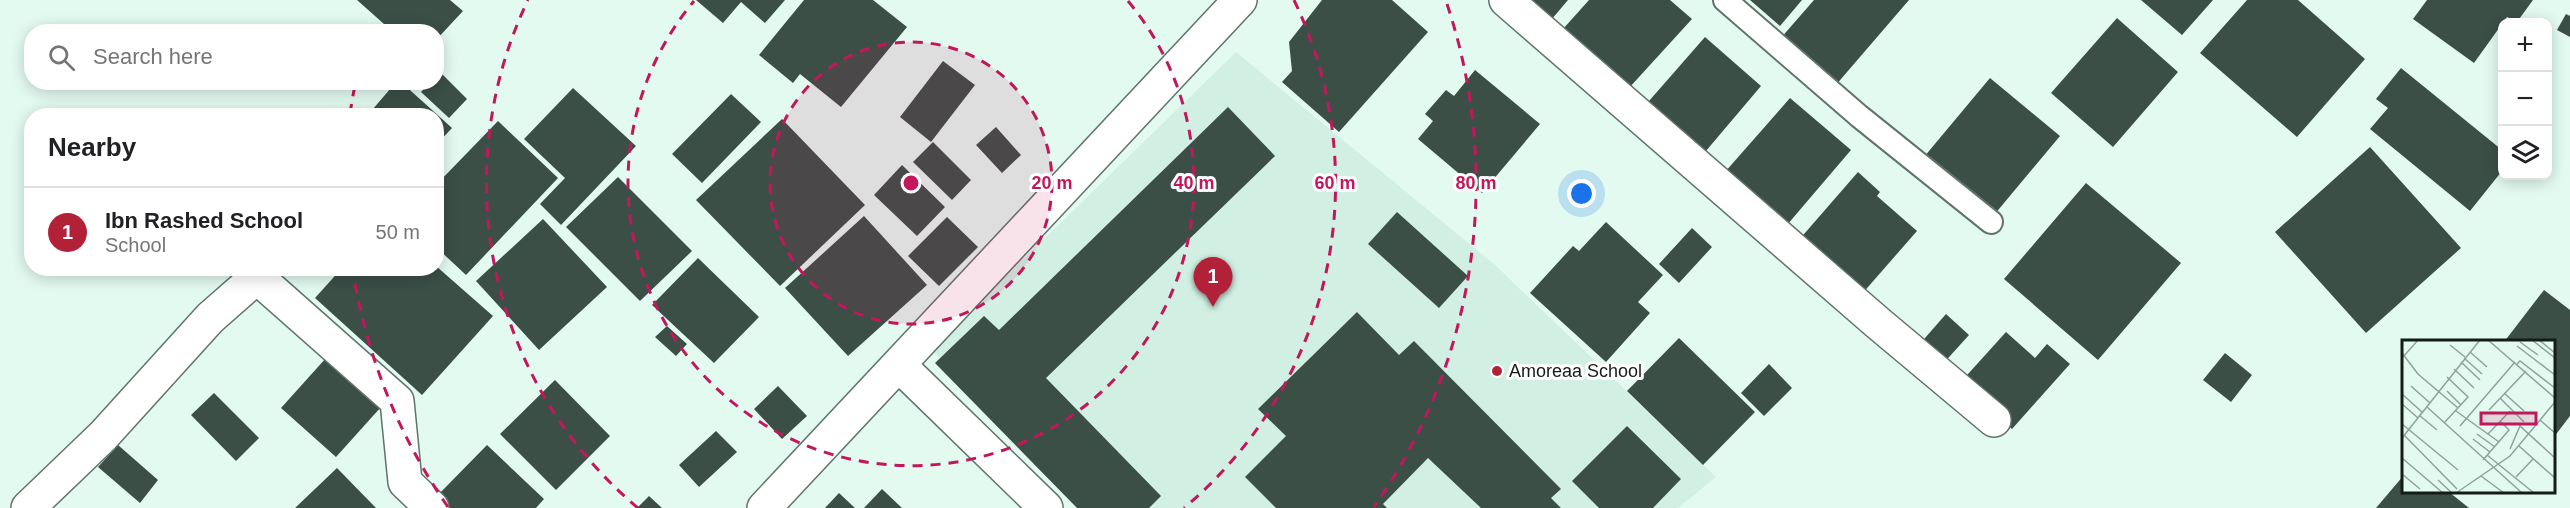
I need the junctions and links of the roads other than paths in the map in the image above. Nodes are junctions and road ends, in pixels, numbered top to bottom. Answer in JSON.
{"nodes":[{"id":1,"x":1240,"y":0,"type":"edge"},
{"id":2,"x":1506,"y":0,"type":"edge"},
{"id":3,"x":1725,"y":0,"type":"edge"},
{"id":4,"x":1991,"y":222,"type":"dead end"},
{"id":5,"x":259,"y":276,"type":"edge"},
{"id":6,"x":265,"y":276,"type":"edge"},
{"id":7,"x":899,"y":365,"type":"junction"},
{"id":8,"x":1994,"y":420,"type":"dead end"},
{"id":9,"x":28,"y":508,"type":"edge"},
{"id":10,"x":432,"y":508,"type":"edge"},
{"id":11,"x":764,"y":508,"type":"edge"},
{"id":12,"x":1046,"y":508,"type":"edge"}],
"edges":[{"from":1,"to":7,"type":"street"},
{"from":2,"to":8,"type":"street"},
{"from":3,"to":4,"type":"lane"},
{"from":5,"to":9,"type":"street"},
{"from":6,"to":10,"type":"street"},
{"from":7,"to":11,"type":"street"},
{"from":7,"to":12,"type":"street"}]}
